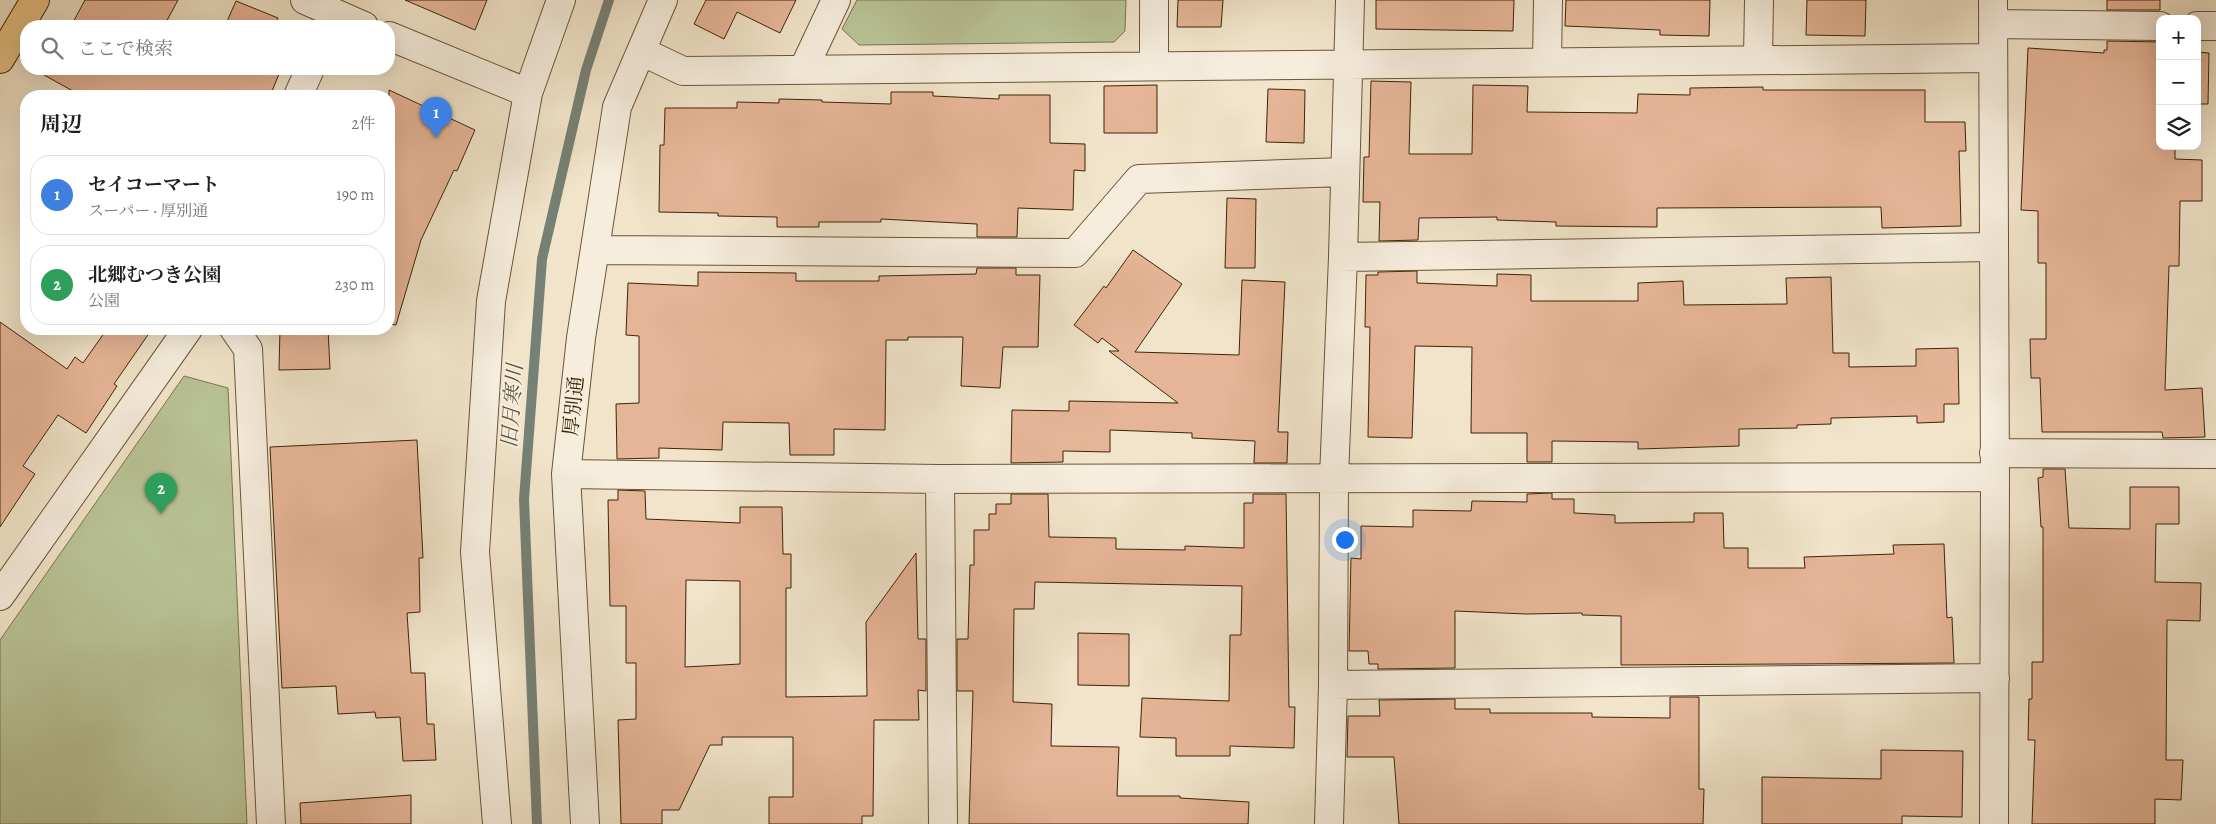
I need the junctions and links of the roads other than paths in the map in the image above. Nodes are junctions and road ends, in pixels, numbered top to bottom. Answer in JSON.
{"nodes":[{"id":1,"x":35,"y":0,"type":"edge"},
{"id":2,"x":305,"y":0,"type":"edge"},
{"id":3,"x":561,"y":0,"type":"edge"},
{"id":4,"x":662,"y":0,"type":"edge"},
{"id":5,"x":836,"y":0,"type":"edge"},
{"id":6,"x":1154,"y":0,"type":"edge"},
{"id":7,"x":1350,"y":0,"type":"edge"},
{"id":8,"x":1548,"y":0,"type":"edge"},
{"id":9,"x":1759,"y":0,"type":"edge"},
{"id":10,"x":1993,"y":12,"type":"edge"},
{"id":11,"x":334,"y":13,"type":"edge"},
{"id":12,"x":23,"y":20,"type":"edge"},
{"id":13,"x":350,"y":20,"type":"edge"},
{"id":14,"x":20,"y":25,"type":"edge"},
{"id":15,"x":2156,"y":26,"type":"edge"},
{"id":16,"x":2201,"y":26,"type":"edge"},
{"id":17,"x":2216,"y":26,"type":"edge"},
{"id":18,"x":395,"y":38,"type":"edge"},
{"id":19,"x":641,"y":51,"type":"junction"},
{"id":20,"x":1993,"y":58,"type":"junction"},
{"id":21,"x":0,"y":59,"type":"edge"},
{"id":22,"x":1758,"y":59,"type":"junction"},
{"id":23,"x":1547,"y":61,"type":"junction"},
{"id":24,"x":1348,"y":63,"type":"junction"},
{"id":25,"x":1154,"y":65,"type":"junction"},
{"id":26,"x":803,"y":70,"type":"junction"},
{"id":27,"x":307,"y":75,"type":"edge"},
{"id":28,"x":301,"y":90,"type":"edge"},
{"id":29,"x":528,"y":93,"type":"junction"},
{"id":30,"x":1345,"y":172,"type":"junction"},
{"id":31,"x":1994,"y":247,"type":"junction"},
{"id":32,"x":595,"y":250,"type":"junction"},
{"id":33,"x":1343,"y":257,"type":"junction"},
{"id":34,"x":184,"y":335,"type":"edge"},
{"id":35,"x":238,"y":335,"type":"edge"},
{"id":36,"x":2216,"y":454,"type":"edge"},
{"id":37,"x":1995,"y":465,"type":"junction"},
{"id":38,"x":566,"y":474,"type":"junction"},
{"id":39,"x":1334,"y":477,"type":"junction"},
{"id":40,"x":940,"y":479,"type":"junction"},
{"id":41,"x":0,"y":596,"type":"edge"},
{"id":42,"x":1995,"y":678,"type":"junction"},
{"id":43,"x":1333,"y":685,"type":"junction"},
{"id":44,"x":271,"y":824,"type":"edge"},
{"id":45,"x":497,"y":824,"type":"edge"},
{"id":46,"x":585,"y":824,"type":"edge"},
{"id":47,"x":943,"y":824,"type":"edge"},
{"id":48,"x":1329,"y":824,"type":"edge"},
{"id":49,"x":1994,"y":824,"type":"edge"}],
"edges":[{"from":1,"to":12,"type":"highway"},
{"from":2,"to":11,"type":"street"},
{"from":3,"to":29,"type":"street"},
{"from":4,"to":19,"type":"street","name":"厚別通"},
{"from":5,"to":26,"type":"street"},
{"from":6,"to":25,"type":"street"},
{"from":7,"to":24,"type":"street"},
{"from":8,"to":23,"type":"street"},
{"from":9,"to":22,"type":"street"},
{"from":10,"to":15,"type":"street"},
{"from":10,"to":20,"type":"street"},
{"from":11,"to":13,"type":"street"},
{"from":14,"to":21,"type":"highway"},
{"from":16,"to":17,"type":"street"},
{"from":18,"to":29,"type":"street"},
{"from":19,"to":26,"type":"street"},
{"from":19,"to":32,"type":"street","name":"厚別通"},
{"from":20,"to":22,"type":"street"},
{"from":20,"to":31,"type":"street"},
{"from":22,"to":23,"type":"street"},
{"from":23,"to":24,"type":"street"},
{"from":24,"to":25,"type":"street"},
{"from":24,"to":30,"type":"street"},
{"from":25,"to":26,"type":"street"},
{"from":27,"to":28,"type":"street"},
{"from":29,"to":45,"type":"street"},
{"from":30,"to":32,"type":"street"},
{"from":30,"to":33,"type":"street"},
{"from":31,"to":33,"type":"street"},
{"from":31,"to":37,"type":"street"},
{"from":32,"to":38,"type":"street","name":"厚別通"},
{"from":33,"to":39,"type":"street"},
{"from":34,"to":41,"type":"street"},
{"from":35,"to":44,"type":"street"},
{"from":36,"to":37,"type":"street"},
{"from":37,"to":39,"type":"street"},
{"from":37,"to":42,"type":"street"},
{"from":38,"to":40,"type":"street"},
{"from":38,"to":46,"type":"street","name":"厚別通"},
{"from":39,"to":40,"type":"street"},
{"from":39,"to":43,"type":"street"},
{"from":40,"to":47,"type":"street"},
{"from":42,"to":43,"type":"street"},
{"from":42,"to":49,"type":"street"},
{"from":43,"to":48,"type":"street"}]}
